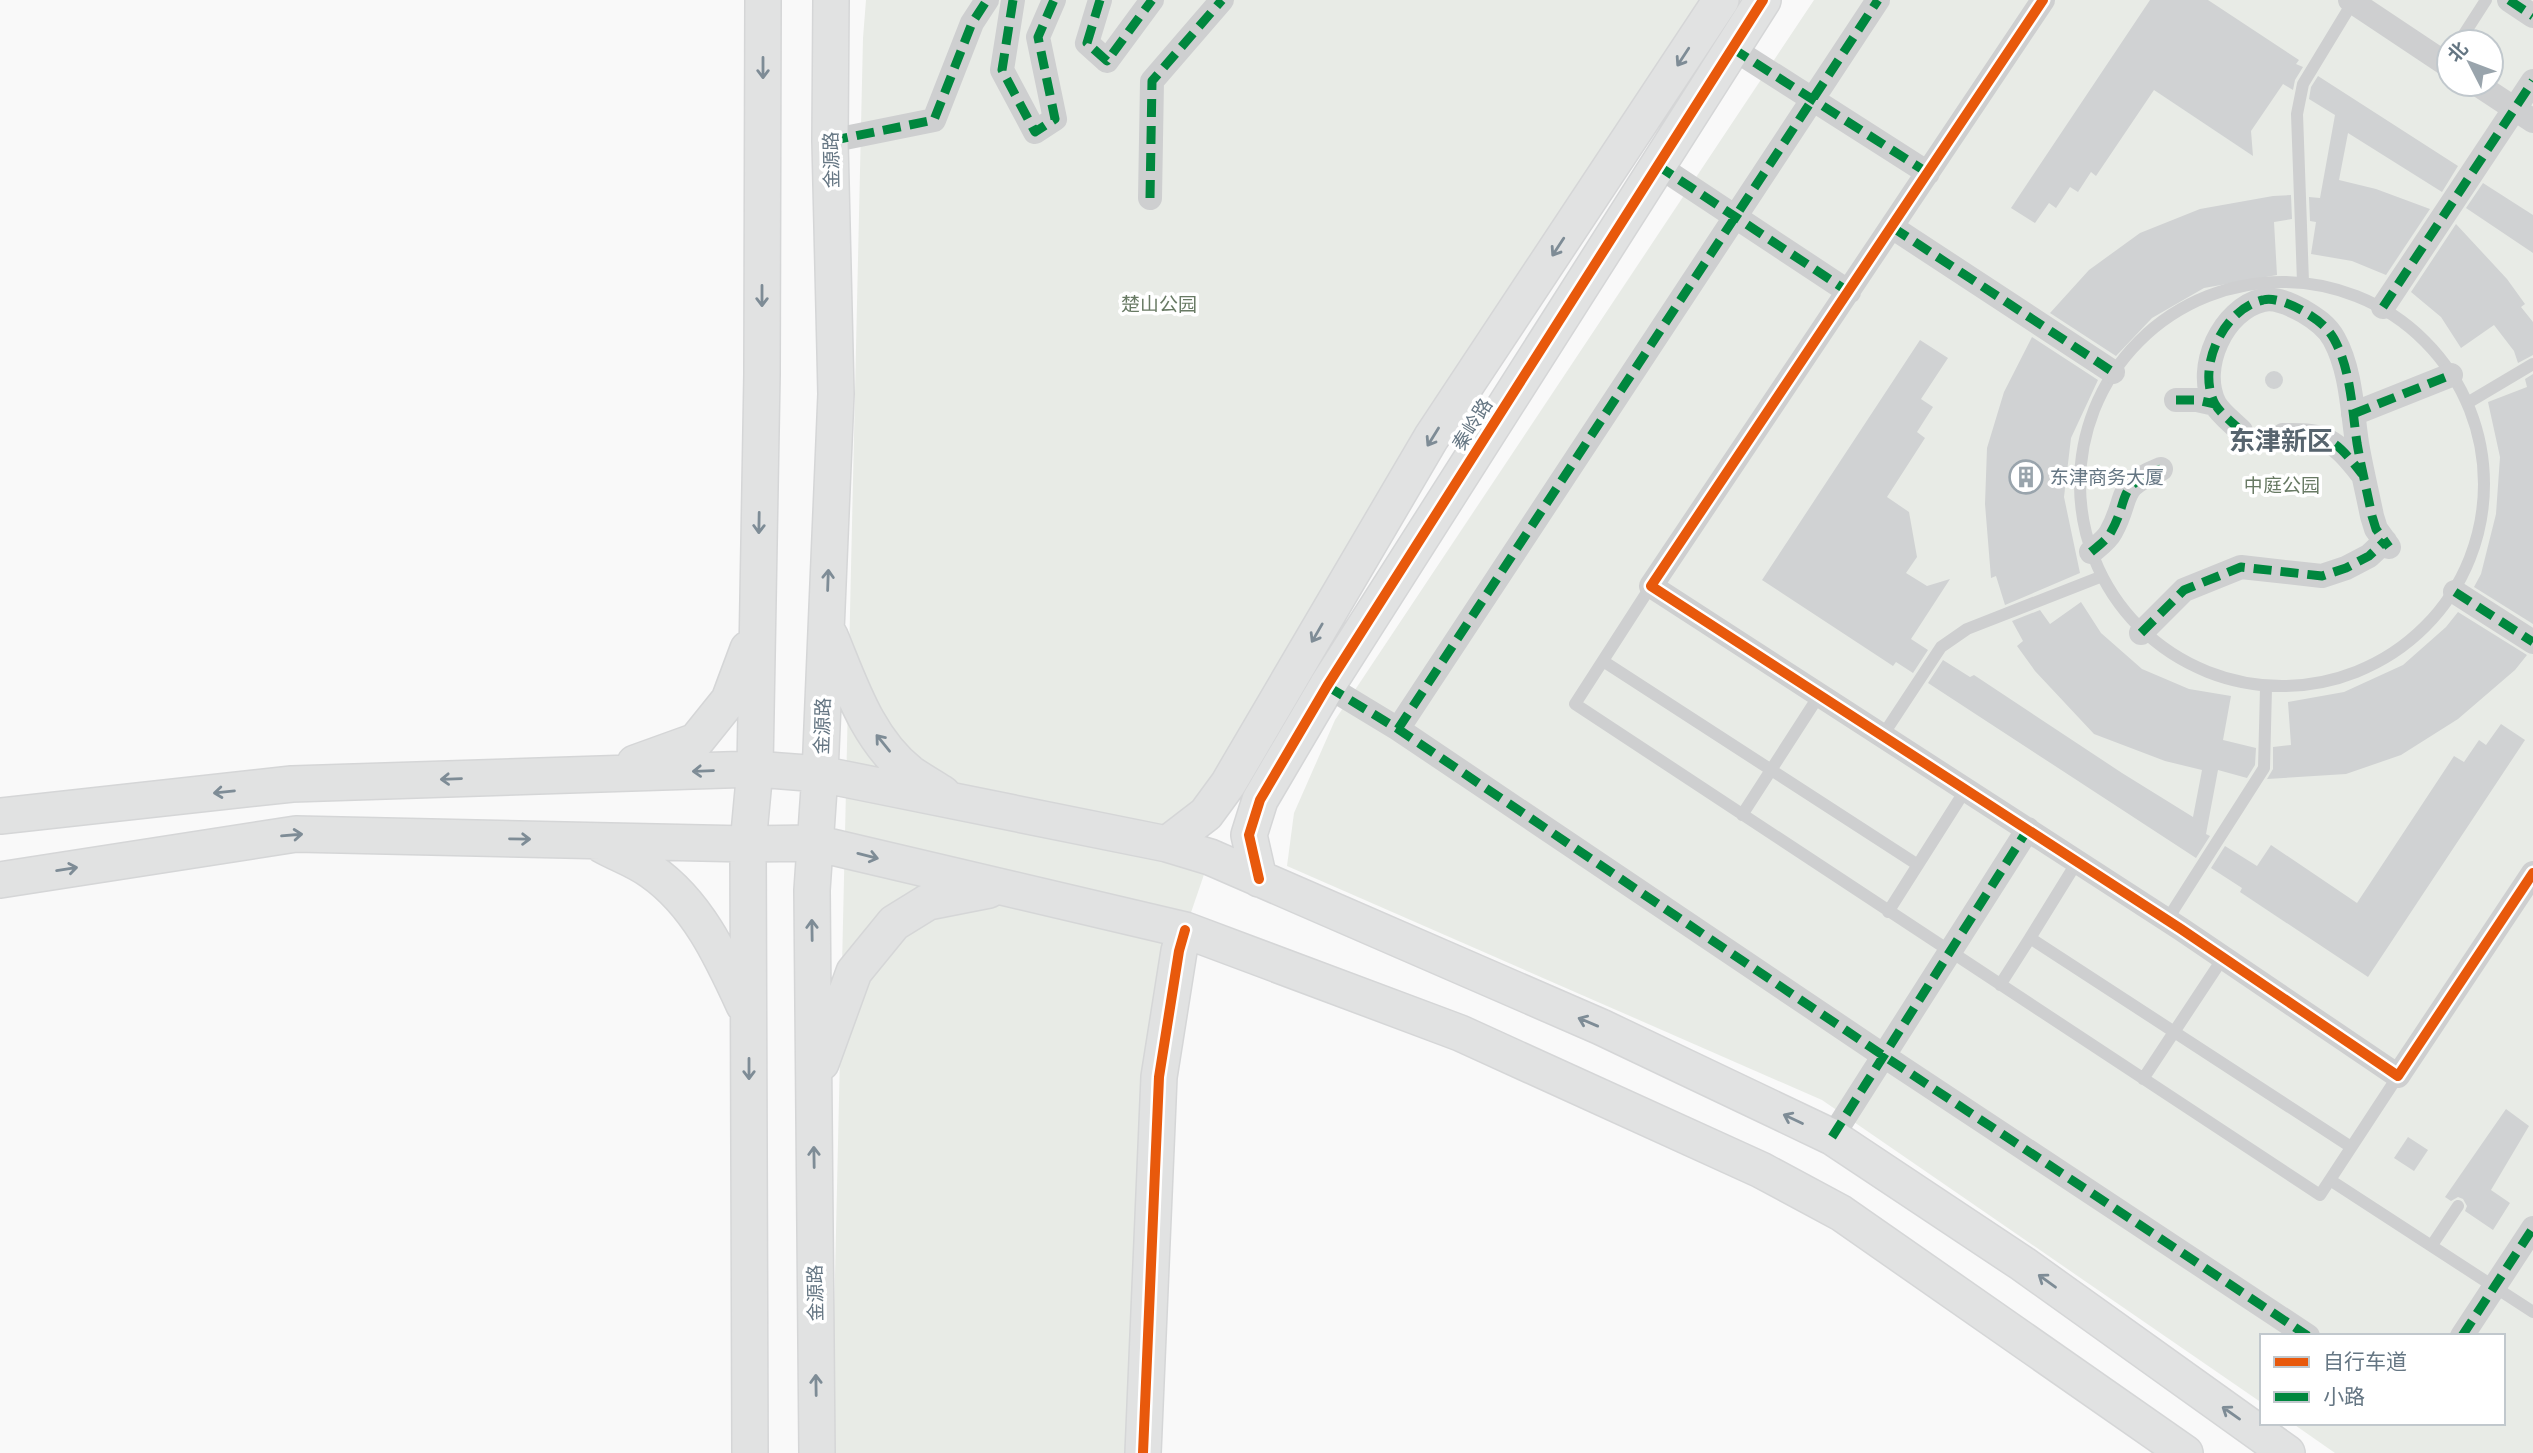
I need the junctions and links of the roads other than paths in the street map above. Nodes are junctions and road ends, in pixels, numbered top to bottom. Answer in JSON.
{"nodes":[{"id":1,"x":763,"y":0,"type":"edge"},
{"id":2,"x":831,"y":0,"type":"edge"},
{"id":3,"x":987,"y":0,"type":"edge"},
{"id":4,"x":1013,"y":0,"type":"edge"},
{"id":5,"x":1054,"y":0,"type":"edge"},
{"id":6,"x":1100,"y":0,"type":"edge"},
{"id":7,"x":1152,"y":0,"type":"edge"},
{"id":8,"x":1222,"y":0,"type":"edge"},
{"id":9,"x":1721,"y":0,"type":"edge"},
{"id":10,"x":1763,"y":0,"type":"edge"},
{"id":11,"x":1878,"y":0,"type":"edge"},
{"id":12,"x":2043,"y":0,"type":"edge"},
{"id":13,"x":2486,"y":0,"type":"edge"},
{"id":14,"x":2509,"y":0,"type":"edge"},
{"id":15,"x":2352,"y":1,"type":"edge"},
{"id":16,"x":2533,"y":16,"type":"edge"},
{"id":17,"x":2468,"y":28,"type":"edge"},
{"id":18,"x":1732,"y":48,"type":"junction"},
{"id":19,"x":2435,"y":54,"type":"edge"},
{"id":20,"x":2533,"y":81,"type":"edge"},
{"id":21,"x":2498,"y":98,"type":"edge"},
{"id":22,"x":1814,"y":99,"type":"junction"},
{"id":23,"x":2524,"y":115,"type":"edge"},
{"id":24,"x":830,"y":141,"type":"junction"},
{"id":25,"x":1657,"y":165,"type":"junction"},
{"id":26,"x":1928,"y":173,"type":"junction"},
{"id":27,"x":1150,"y":198,"type":"dead end"},
{"id":28,"x":1734,"y":217,"type":"junction"},
{"id":29,"x":1892,"y":227,"type":"junction"},
{"id":30,"x":2303,"y":282,"type":"junction"},
{"id":31,"x":1849,"y":292,"type":"junction"},
{"id":32,"x":2383,"y":307,"type":"junction"},
{"id":33,"x":2533,"y":364,"type":"edge"},
{"id":34,"x":2113,"y":372,"type":"junction"},
{"id":35,"x":2451,"y":375,"type":"junction"},
{"id":36,"x":2176,"y":400,"type":"dead end"},
{"id":37,"x":2469,"y":402,"type":"junction"},
{"id":38,"x":2215,"y":404,"type":"junction"},
{"id":39,"x":2353,"y":414,"type":"junction"},
{"id":40,"x":2241,"y":431,"type":"dead end"},
{"id":41,"x":2283,"y":435,"type":"dead end"},
{"id":42,"x":2161,"y":469,"type":"dead end"},
{"id":43,"x":2364,"y":477,"type":"junction"},
{"id":44,"x":2091,"y":552,"type":"junction"},
{"id":45,"x":2100,"y":578,"type":"junction"},
{"id":46,"x":1651,"y":586,"type":"junction"},
{"id":47,"x":2455,"y":592,"type":"junction"},
{"id":48,"x":757,"y":623,"type":"junction"},
{"id":49,"x":826,"y":626,"type":"junction"},
{"id":50,"x":2141,"y":633,"type":"junction"},
{"id":51,"x":2533,"y":642,"type":"edge"},
{"id":52,"x":1603,"y":661,"type":"junction"},
{"id":53,"x":1327,"y":686,"type":"junction"},
{"id":54,"x":2266,"y":688,"type":"junction"},
{"id":55,"x":1820,"y":694,"type":"junction"},
{"id":56,"x":1398,"y":729,"type":"junction"},
{"id":57,"x":1883,"y":735,"type":"junction"},
{"id":58,"x":755,"y":769,"type":"junction"},
{"id":59,"x":1771,"y":771,"type":"junction"},
{"id":60,"x":820,"y":774,"type":"junction"},
{"id":61,"x":577,"y":775,"type":"junction"},
{"id":62,"x":1966,"y":789,"type":"junction"},
{"id":63,"x":954,"y":801,"type":"junction"},
{"id":64,"x":1742,"y":815,"type":"junction"},
{"id":65,"x":0,"y":816,"type":"edge"},
{"id":66,"x":2028,"y":829,"type":"junction"},
{"id":67,"x":593,"y":841,"type":"junction"},
{"id":68,"x":815,"y":843,"type":"junction"},
{"id":69,"x":748,"y":844,"type":"junction"},
{"id":70,"x":1167,"y":844,"type":"junction"},
{"id":71,"x":2077,"y":862,"type":"junction"},
{"id":72,"x":1918,"y":865,"type":"junction"},
{"id":73,"x":2533,"y":873,"type":"edge"},
{"id":74,"x":1259,"y":879,"type":"junction"},
{"id":75,"x":0,"y":880,"type":"edge"},
{"id":76,"x":1002,"y":888,"type":"junction"},
{"id":77,"x":1888,"y":912,"type":"junction"},
{"id":78,"x":2167,"y":920,"type":"junction"},
{"id":79,"x":1185,"y":930,"type":"junction"},
{"id":80,"x":2030,"y":938,"type":"junction"},
{"id":81,"x":1949,"y":953,"type":"junction"},
{"id":82,"x":2223,"y":958,"type":"junction"},
{"id":83,"x":2000,"y":985,"type":"junction"},
{"id":84,"x":749,"y":1014,"type":"junction"},
{"id":85,"x":2174,"y":1032,"type":"junction"},
{"id":86,"x":1884,"y":1056,"type":"junction"},
{"id":87,"x":2398,"y":1076,"type":"junction"},
{"id":88,"x":2143,"y":1079,"type":"junction"},
{"id":89,"x":813,"y":1083,"type":"junction"},
{"id":90,"x":1832,"y":1137,"type":"junction"},
{"id":91,"x":2351,"y":1147,"type":"junction"},
{"id":92,"x":2330,"y":1180,"type":"junction"},
{"id":93,"x":2458,"y":1206,"type":"dead end"},
{"id":94,"x":2533,"y":1228,"type":"edge"},
{"id":95,"x":2432,"y":1245,"type":"junction"},
{"id":96,"x":2495,"y":1286,"type":"junction"},
{"id":97,"x":2533,"y":1312,"type":"edge"},
{"id":98,"x":2305,"y":1334,"type":"edge"},
{"id":99,"x":2463,"y":1334,"type":"edge"},
{"id":100,"x":750,"y":1453,"type":"edge"},
{"id":101,"x":817,"y":1453,"type":"edge"},
{"id":102,"x":1143,"y":1453,"type":"edge"},
{"id":103,"x":2185,"y":1453,"type":"edge"},
{"id":104,"x":2287,"y":1453,"type":"edge"}],
"edges":[{"from":1,"to":48,"type":"main road","one_way":true},
{"from":2,"to":24,"type":"main road","name":"金源路"},
{"from":3,"to":24,"type":"street"},
{"from":4,"to":5,"type":"street"},
{"from":6,"to":7,"type":"street"},
{"from":8,"to":27,"type":"street"},
{"from":9,"to":70,"type":"main road","name":"秦岭路","one_way":true},
{"from":10,"to":18,"type":"main road","name":"秦岭路"},
{"from":11,"to":22,"type":"street"},
{"from":12,"to":26,"type":"street"},
{"from":13,"to":17,"type":"lane"},
{"from":14,"to":16,"type":"street"},
{"from":15,"to":19,"type":"street"},
{"from":15,"to":30,"type":"lane"},
{"from":18,"to":22,"type":"street"},
{"from":18,"to":25,"type":"main road","name":"秦岭路"},
{"from":20,"to":23,"type":"street"},
{"from":21,"to":23,"type":"street"},
{"from":22,"to":26,"type":"street"},
{"from":22,"to":28,"type":"street"},
{"from":23,"to":32,"type":"street"},
{"from":49,"to":24,"type":"main road","name":"金源路","one_way":true},
{"from":25,"to":28,"type":"street"},
{"from":25,"to":53,"type":"main road","name":"秦岭路"},
{"from":26,"to":29,"type":"street"},
{"from":28,"to":31,"type":"street"},
{"from":28,"to":56,"type":"street"},
{"from":29,"to":31,"type":"street"},
{"from":29,"to":34,"type":"street"},
{"from":30,"to":32,"type":"lane"},
{"from":30,"to":34,"type":"lane"},
{"from":31,"to":46,"type":"street"},
{"from":32,"to":35,"type":"lane"},
{"from":33,"to":37,"type":"lane"},
{"from":34,"to":44,"type":"lane"},
{"from":35,"to":37,"type":"lane"},
{"from":35,"to":39,"type":"street"},
{"from":36,"to":38,"type":"street"},
{"from":37,"to":47,"type":"lane"},
{"from":38,"to":39,"type":"street"},
{"from":38,"to":40,"type":"street"},
{"from":39,"to":43,"type":"street"},
{"from":41,"to":43,"type":"street"},
{"from":42,"to":44,"type":"street"},
{"from":43,"to":50,"type":"street"},
{"from":44,"to":45,"type":"lane"},
{"from":45,"to":50,"type":"lane"},
{"from":45,"to":57,"type":"lane"},
{"from":46,"to":52,"type":"lane"},
{"from":46,"to":55,"type":"street"},
{"from":47,"to":51,"type":"street"},
{"from":47,"to":54,"type":"lane"},
{"from":48,"to":58,"type":"main road"},
{"from":48,"to":61,"type":"main road"},
{"from":49,"to":60,"type":"main road","name":"金源路"},
{"from":63,"to":49,"type":"main road","one_way":true},
{"from":50,"to":54,"type":"lane"},
{"from":52,"to":59,"type":"lane"},
{"from":52,"to":64,"type":"lane"},
{"from":53,"to":56,"type":"street"},
{"from":53,"to":74,"type":"main road","name":"秦岭路"},
{"from":54,"to":78,"type":"lane"},
{"from":55,"to":57,"type":"street"},
{"from":55,"to":59,"type":"lane"},
{"from":56,"to":86,"type":"street"},
{"from":57,"to":62,"type":"street"},
{"from":58,"to":60,"type":"main road"},
{"from":58,"to":61,"type":"main road","one_way":true},
{"from":58,"to":69,"type":"main road"},
{"from":59,"to":64,"type":"lane"},
{"from":59,"to":72,"type":"lane"},
{"from":60,"to":63,"type":"main road"},
{"from":60,"to":68,"type":"main road","name":"金源路"},
{"from":61,"to":65,"type":"main road","one_way":true},
{"from":62,"to":66,"type":"street"},
{"from":62,"to":72,"type":"lane"},
{"from":63,"to":70,"type":"main road"},
{"from":64,"to":77,"type":"lane"},
{"from":66,"to":71,"type":"street"},
{"from":66,"to":81,"type":"street"},
{"from":67,"to":69,"type":"main road"},
{"from":75,"to":67,"type":"main road","one_way":true},
{"from":67,"to":84,"type":"main road"},
{"from":68,"to":69,"type":"main road"},
{"from":68,"to":76,"type":"main road","one_way":true},
{"from":89,"to":68,"type":"main road","name":"金源路","one_way":true},
{"from":69,"to":84,"type":"main road"},
{"from":70,"to":74,"type":"main road"},
{"from":71,"to":78,"type":"street"},
{"from":71,"to":80,"type":"lane"},
{"from":72,"to":77,"type":"lane"},
{"from":73,"to":87,"type":"street"},
{"from":90,"to":74,"type":"main road","one_way":true},
{"from":76,"to":79,"type":"main road"},
{"from":76,"to":89,"type":"main road"},
{"from":77,"to":81,"type":"lane"},
{"from":78,"to":82,"type":"street"},
{"from":79,"to":102,"type":"main road"},
{"from":79,"to":103,"type":"main road"},
{"from":80,"to":83,"type":"lane"},
{"from":80,"to":85,"type":"lane"},
{"from":81,"to":83,"type":"lane"},
{"from":81,"to":86,"type":"street"},
{"from":82,"to":85,"type":"lane"},
{"from":82,"to":87,"type":"street"},
{"from":83,"to":88,"type":"lane"},
{"from":84,"to":100,"type":"main road","one_way":true},
{"from":85,"to":88,"type":"lane"},
{"from":85,"to":91,"type":"lane"},
{"from":86,"to":90,"type":"street"},
{"from":86,"to":98,"type":"street"},
{"from":87,"to":91,"type":"lane"},
{"from":88,"to":92,"type":"lane"},
{"from":101,"to":89,"type":"main road","name":"金源路","one_way":true},
{"from":104,"to":90,"type":"main road","one_way":true},
{"from":91,"to":92,"type":"lane"},
{"from":92,"to":95,"type":"lane"},
{"from":93,"to":95,"type":"lane"},
{"from":94,"to":96,"type":"street"},
{"from":95,"to":96,"type":"lane"},
{"from":96,"to":97,"type":"lane"},
{"from":96,"to":99,"type":"street"}]}
